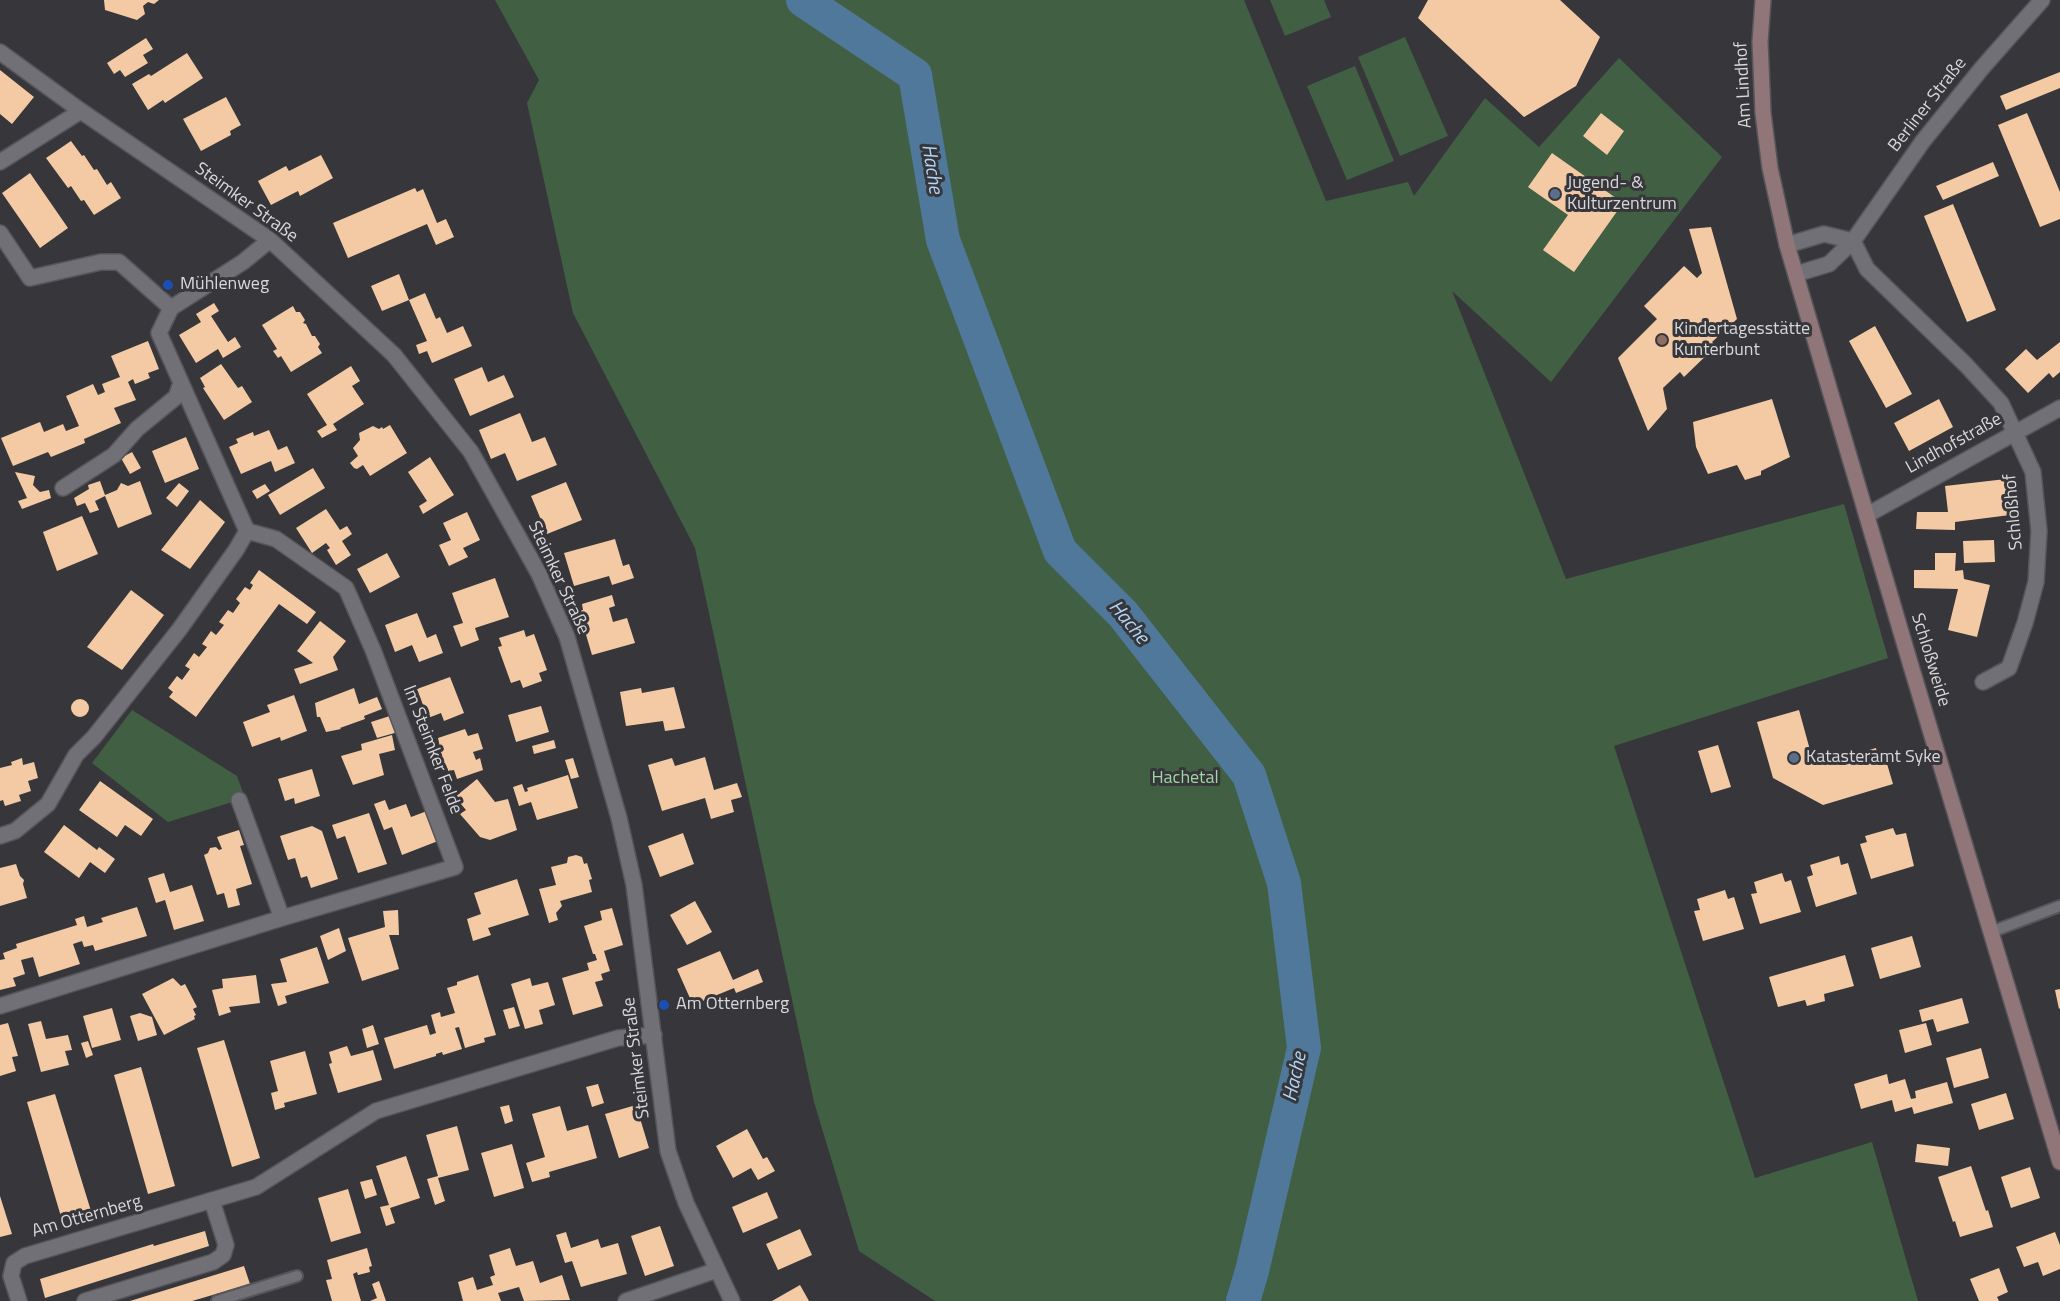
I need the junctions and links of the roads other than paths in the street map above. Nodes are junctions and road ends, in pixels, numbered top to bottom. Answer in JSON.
{"nodes":[{"id":1,"x":1763,"y":0,"type":"edge"},
{"id":2,"x":2043,"y":0,"type":"edge"},
{"id":3,"x":0,"y":52,"type":"edge"},
{"id":4,"x":81,"y":111,"type":"junction"},
{"id":5,"x":0,"y":162,"type":"edge"},
{"id":6,"x":1770,"y":168,"type":"joint"},
{"id":7,"x":0,"y":233,"type":"edge"},
{"id":8,"x":270,"y":240,"type":"junction"},
{"id":9,"x":1853,"y":241,"type":"junction"},
{"id":10,"x":1787,"y":245,"type":"junction"},
{"id":11,"x":1796,"y":274,"type":"junction"},
{"id":12,"x":171,"y":308,"type":"junction"},
{"id":13,"x":181,"y":383,"type":"junction"},
{"id":14,"x":2060,"y":408,"type":"edge"},
{"id":15,"x":2015,"y":432,"type":"junction"},
{"id":16,"x":63,"y":488,"type":"dead end"},
{"id":17,"x":1867,"y":515,"type":"junction"},
{"id":18,"x":247,"y":531,"type":"junction"},
{"id":19,"x":1983,"y":682,"type":"dead end"},
{"id":20,"x":239,"y":800,"type":"dead end"},
{"id":21,"x":0,"y":836,"type":"edge"},
{"id":22,"x":2060,"y":906,"type":"edge"},
{"id":23,"x":282,"y":918,"type":"junction"},
{"id":24,"x":1991,"y":932,"type":"junction"},
{"id":25,"x":0,"y":1006,"type":"edge"},
{"id":26,"x":654,"y":1035,"type":"junction"},
{"id":27,"x":2060,"y":1162,"type":"edge"},
{"id":28,"x":212,"y":1201,"type":"junction"},
{"id":29,"x":717,"y":1270,"type":"junction"},
{"id":30,"x":297,"y":1276,"type":"dead end"},
{"id":31,"x":19,"y":1301,"type":"edge"},
{"id":32,"x":85,"y":1301,"type":"edge"},
{"id":33,"x":218,"y":1301,"type":"edge"},
{"id":34,"x":626,"y":1301,"type":"edge"},
{"id":35,"x":732,"y":1301,"type":"edge"}],
"edges":[{"from":1,"to":6,"type":"street","name":"Am Lindhof"},
{"from":2,"to":9,"type":"street","name":"Berliner Straße"},
{"from":3,"to":4,"type":"street","name":"Steimker Straße"},
{"from":4,"to":5,"type":"street"},
{"from":4,"to":8,"type":"street","name":"Steimker Straße"},
{"from":6,"to":10,"type":"street","name":"Schloßweide"},
{"from":7,"to":12,"type":"street"},
{"from":8,"to":12,"type":"street"},
{"from":8,"to":26,"type":"street","name":"Steimker Straße"},
{"from":9,"to":10,"type":"street"},
{"from":9,"to":11,"type":"street","name":"Berliner Straße"},
{"from":9,"to":15,"type":"street","name":"Schloßhof"},
{"from":10,"to":11,"type":"street","name":"Schloßweide"},
{"from":11,"to":17,"type":"street","name":"Schloßweide"},
{"from":12,"to":13,"type":"street"},
{"from":13,"to":16,"type":"street"},
{"from":13,"to":18,"type":"street"},
{"from":14,"to":15,"type":"street","name":"Lindhofstraße"},
{"from":15,"to":17,"type":"street","name":"Lindhofstraße"},
{"from":15,"to":19,"type":"street","name":"Schloßhof"},
{"from":17,"to":24,"type":"street","name":"Schloßweide"},
{"from":18,"to":21,"type":"street"},
{"from":18,"to":23,"type":"street","name":"Im Steimker Felde"},
{"from":20,"to":23,"type":"street"},
{"from":22,"to":24,"type":"lane"},
{"from":23,"to":25,"type":"street","name":"Im Steimker Felde"},
{"from":24,"to":27,"type":"street","name":"Schloßweide"},
{"from":26,"to":28,"type":"street","name":"Am Otternberg"},
{"from":26,"to":29,"type":"street","name":"Steimker Straße"},
{"from":28,"to":31,"type":"street","name":"Am Otternberg"},
{"from":28,"to":32,"type":"street"},
{"from":29,"to":34,"type":"street"},
{"from":29,"to":35,"type":"street","name":"Steimker Straße"},
{"from":30,"to":33,"type":"lane"}]}
